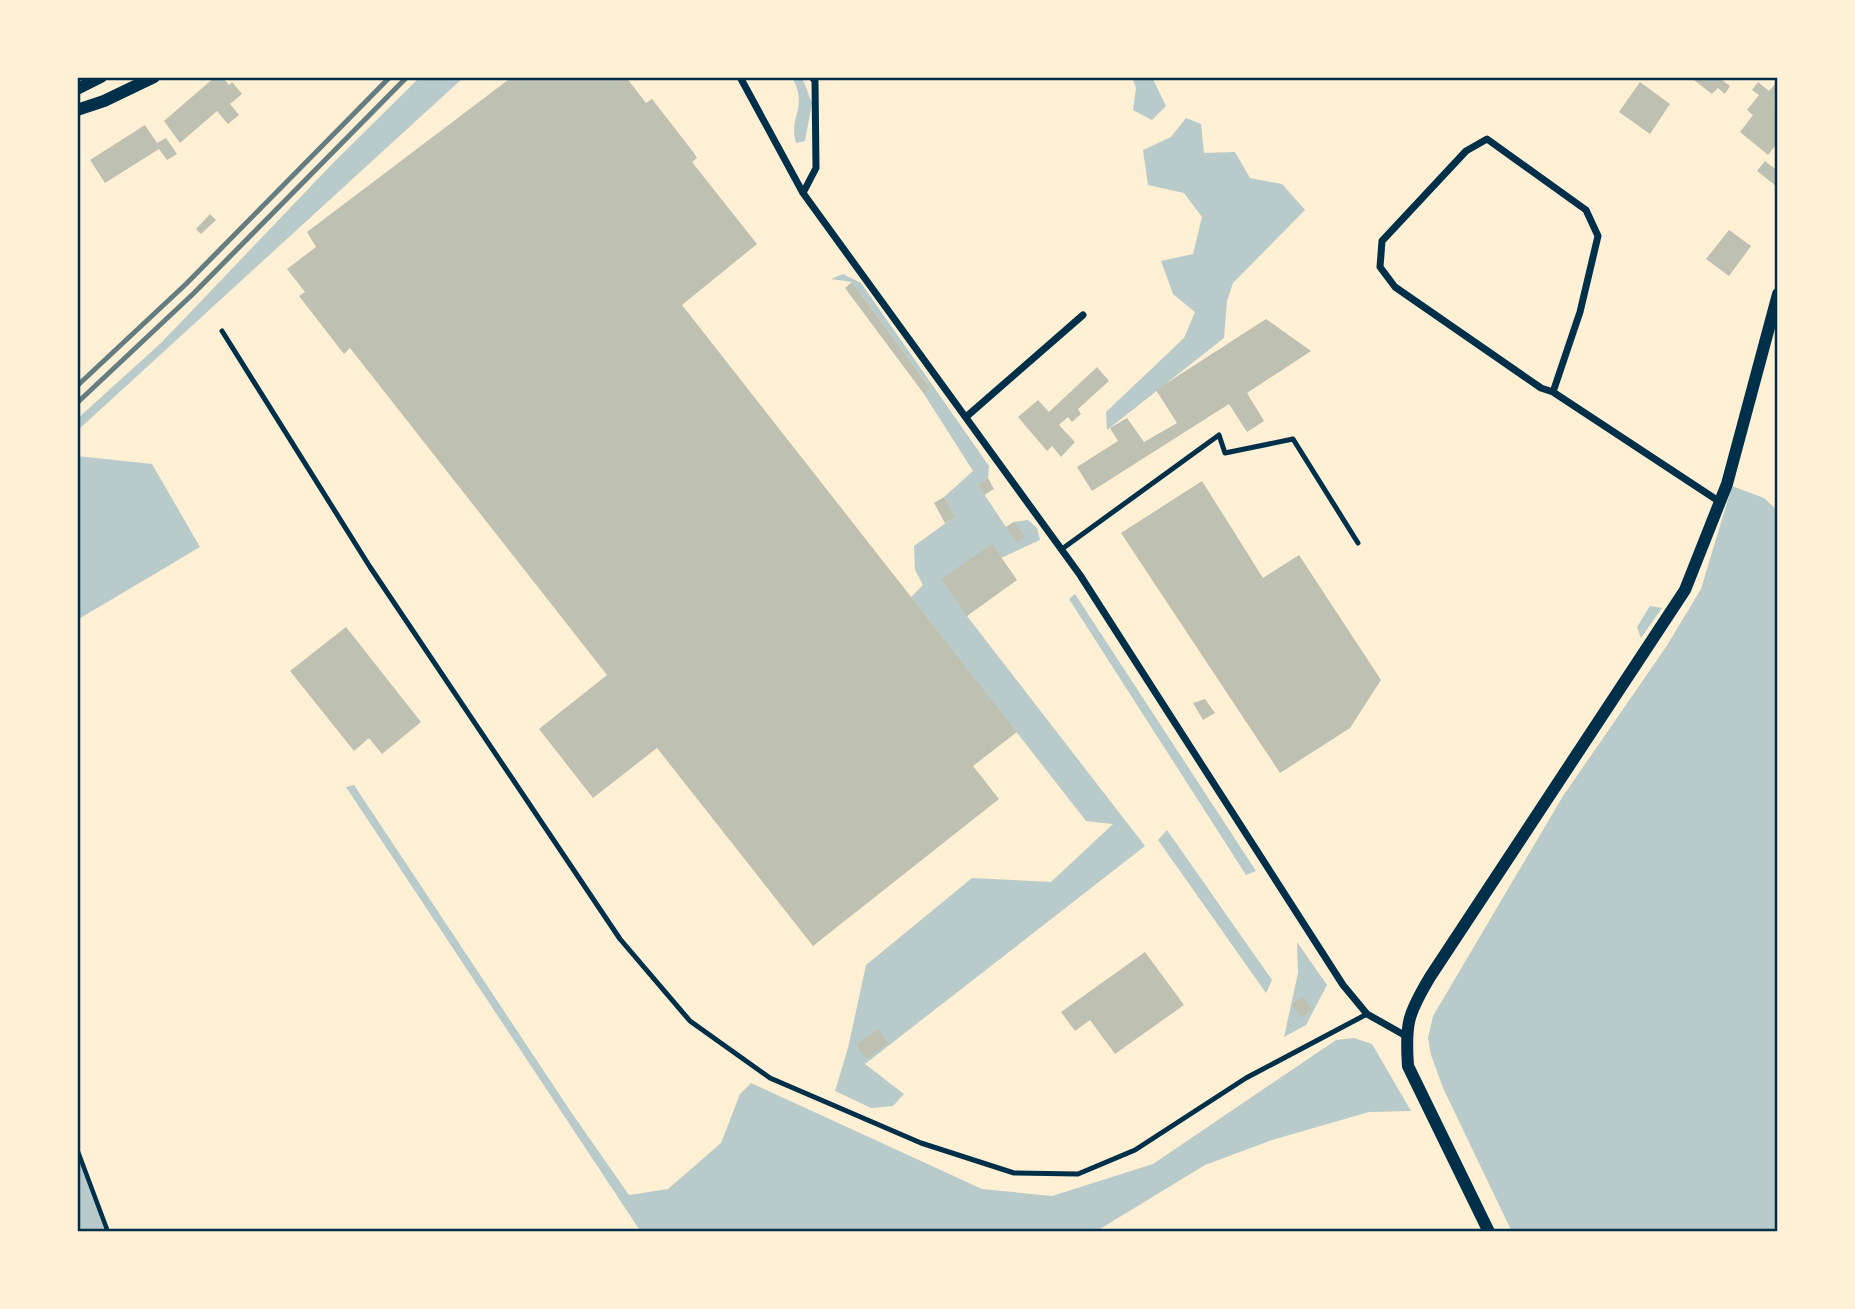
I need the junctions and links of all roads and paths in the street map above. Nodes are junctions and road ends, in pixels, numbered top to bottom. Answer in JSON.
{"nodes":[{"id":1,"x":101,"y":77,"type":"edge"},
{"id":2,"x":154,"y":77,"type":"edge"},
{"id":3,"x":740,"y":77,"type":"edge"},
{"id":4,"x":812,"y":77,"type":"edge"},
{"id":5,"x":139,"y":81,"type":"edge"},
{"id":6,"x":77,"y":89,"type":"edge"},
{"id":7,"x":77,"y":110,"type":"edge"},
{"id":8,"x":803,"y":193,"type":"junction"},
{"id":9,"x":1778,"y":293,"type":"edge"},
{"id":10,"x":1083,"y":315,"type":"dead end"},
{"id":11,"x":222,"y":331,"type":"dead end"},
{"id":12,"x":1553,"y":392,"type":"junction"},
{"id":13,"x":966,"y":417,"type":"junction"},
{"id":14,"x":1720,"y":502,"type":"junction"},
{"id":15,"x":1358,"y":543,"type":"dead end"},
{"id":16,"x":1062,"y":549,"type":"junction"},
{"id":17,"x":1367,"y":1014,"type":"junction"},
{"id":18,"x":1406,"y":1036,"type":"junction"},
{"id":19,"x":77,"y":1149,"type":"edge"},
{"id":20,"x":108,"y":1232,"type":"edge"},
{"id":21,"x":1489,"y":1232,"type":"edge"}],
"edges":[{"from":1,"to":6,"type":"street"},
{"from":2,"to":5,"type":"street"},
{"from":3,"to":8,"type":"street"},
{"from":4,"to":8,"type":"street"},
{"from":5,"to":7,"type":"street"},
{"from":8,"to":13,"type":"street"},
{"from":9,"to":14,"type":"street"},
{"from":10,"to":13,"type":"street"},
{"from":11,"to":17,"type":"lane"},
{"from":12,"to":12,"type":"street"},
{"from":12,"to":14,"type":"street"},
{"from":13,"to":16,"type":"street"},
{"from":14,"to":18,"type":"street"},
{"from":15,"to":16,"type":"lane"},
{"from":16,"to":17,"type":"street"},
{"from":17,"to":18,"type":"street"},
{"from":18,"to":21,"type":"street"},
{"from":19,"to":20,"type":"path"}]}
